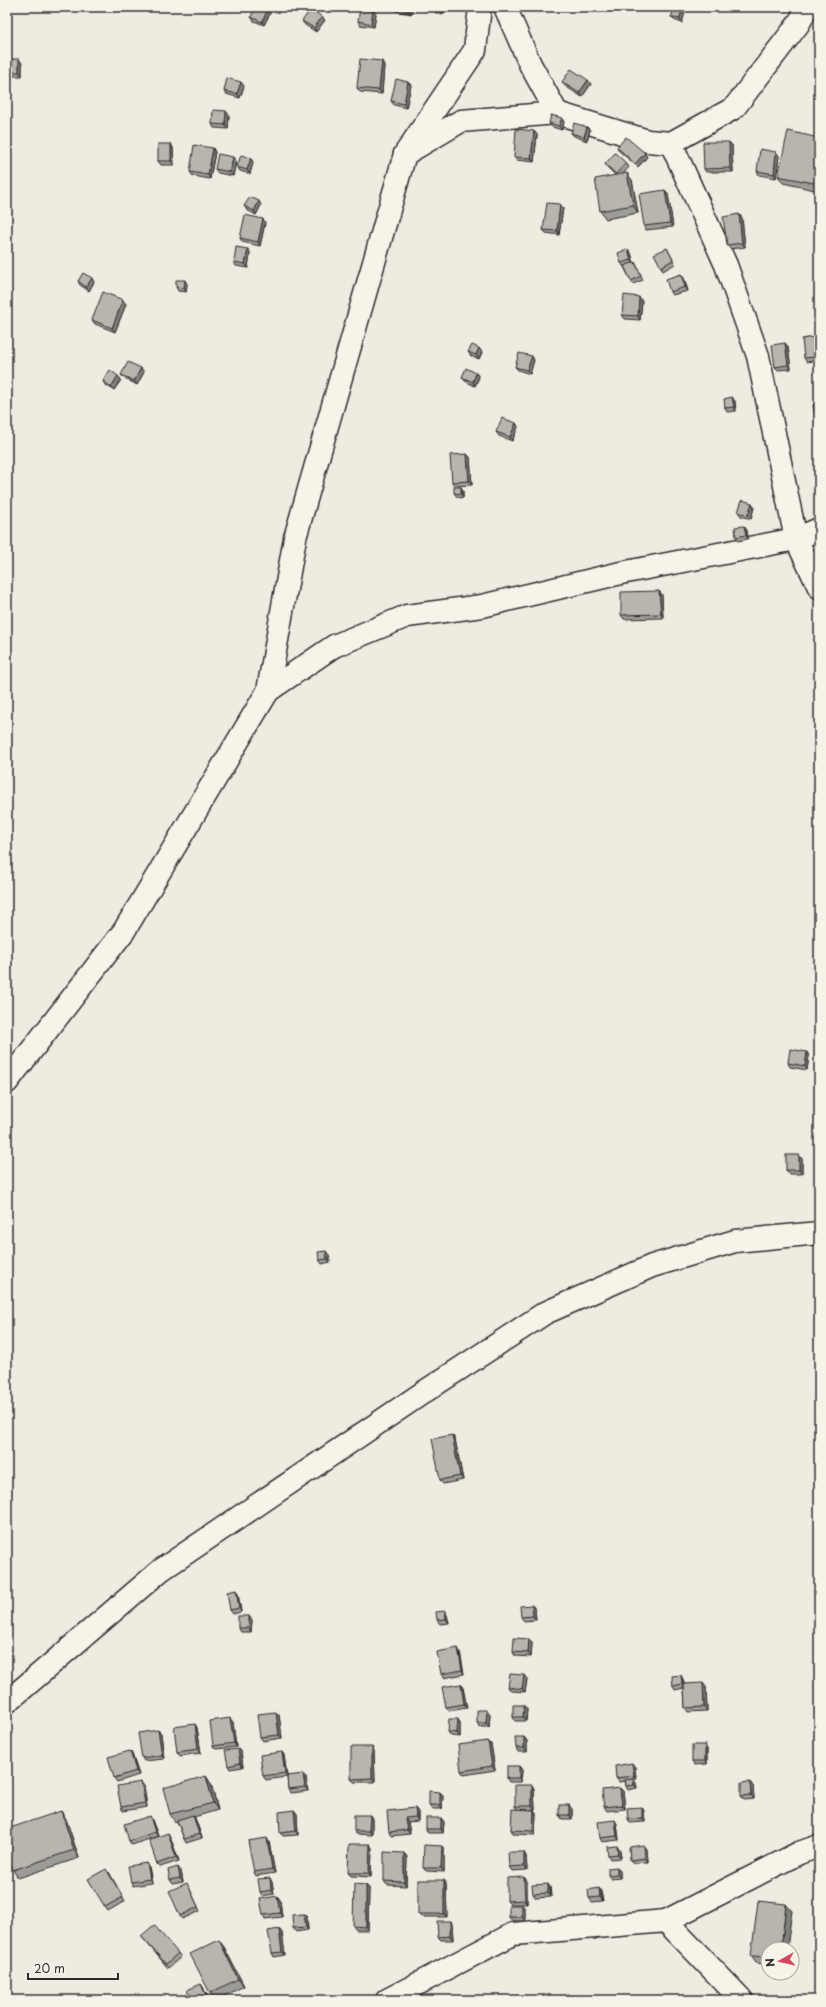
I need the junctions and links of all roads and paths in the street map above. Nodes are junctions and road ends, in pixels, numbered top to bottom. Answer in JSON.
{"nodes":[{"id":1,"x":480,"y":7,"type":"edge"},
{"id":2,"x":504,"y":7,"type":"edge"},
{"id":3,"x":807,"y":7,"type":"edge"},
{"id":4,"x":557,"y":112,"type":"junction"},
{"id":5,"x":671,"y":143,"type":"junction"},
{"id":6,"x":405,"y":154,"type":"junction"},
{"id":7,"x":819,"y":529,"type":"edge"},
{"id":8,"x":796,"y":539,"type":"junction"},
{"id":9,"x":819,"y":587,"type":"edge"},
{"id":10,"x":268,"y":691,"type":"junction"},
{"id":11,"x":7,"y":1082,"type":"edge"},
{"id":12,"x":819,"y":1233,"type":"edge"},
{"id":13,"x":7,"y":1702,"type":"edge"},
{"id":14,"x":819,"y":1846,"type":"edge"},
{"id":15,"x":666,"y":1921,"type":"junction"},
{"id":16,"x":387,"y":2000,"type":"edge"},
{"id":17,"x":742,"y":2000,"type":"edge"}],
"edges":[{"from":1,"to":6,"type":"street"},
{"from":2,"to":4,"type":"street"},
{"from":3,"to":5,"type":"street"},
{"from":4,"to":5,"type":"street"},
{"from":4,"to":6,"type":"street"},
{"from":5,"to":8,"type":"street"},
{"from":6,"to":10,"type":"street"},
{"from":7,"to":8,"type":"street"},
{"from":8,"to":9,"type":"street"},
{"from":8,"to":10,"type":"street"},
{"from":10,"to":11,"type":"street"},
{"from":12,"to":13,"type":"street"},
{"from":14,"to":15,"type":"street"},
{"from":15,"to":16,"type":"street"},
{"from":15,"to":17,"type":"street"}]}
